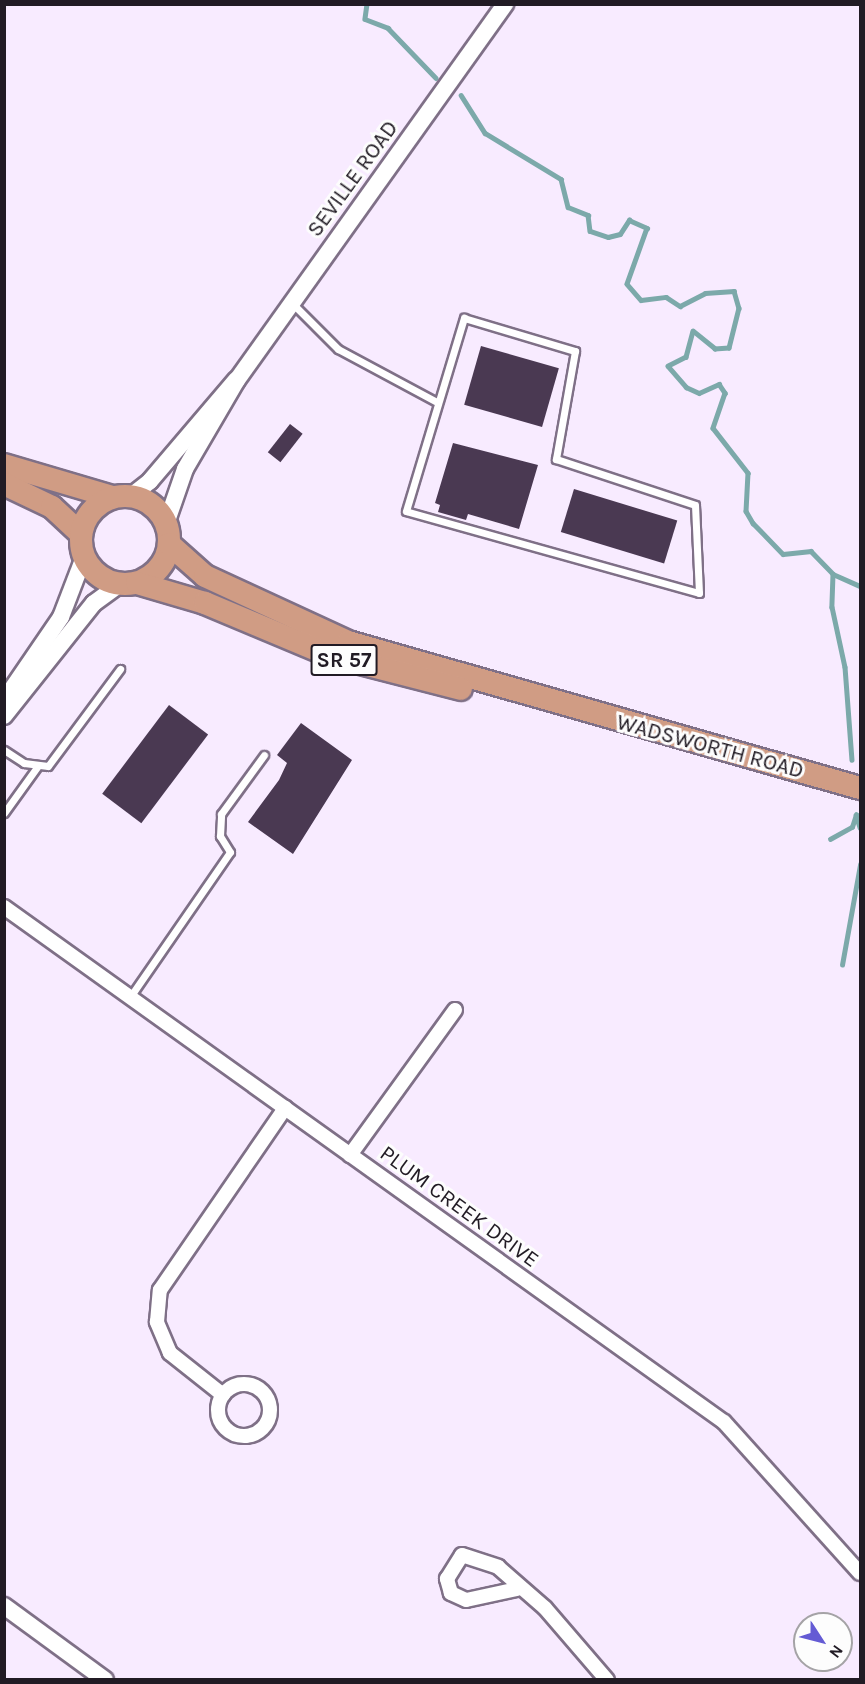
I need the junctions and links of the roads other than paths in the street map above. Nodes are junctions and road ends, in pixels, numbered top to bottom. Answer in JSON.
{"nodes":[{"id":1,"x":506,"y":4,"type":"edge"},
{"id":2,"x":292,"y":303,"type":"junction"},
{"id":3,"x":237,"y":380,"type":"junction"},
{"id":4,"x":435,"y":400,"type":"junction"},
{"id":5,"x":4,"y":465,"type":"edge"},
{"id":6,"x":4,"y":484,"type":"edge"},
{"id":7,"x":122,"y":496,"type":"junction"},
{"id":8,"x":81,"y":534,"type":"junction"},
{"id":9,"x":168,"y":534,"type":"junction"},
{"id":10,"x":84,"y":557,"type":"junction"},
{"id":11,"x":128,"y":584,"type":"junction"},
{"id":12,"x":120,"y":669,"type":"dead end"},
{"id":13,"x":4,"y":699,"type":"edge"},
{"id":14,"x":559,"y":705,"type":"junction"},
{"id":15,"x":4,"y":716,"type":"edge"},
{"id":16,"x":4,"y":750,"type":"edge"},
{"id":17,"x":264,"y":755,"type":"dead end"},
{"id":18,"x":37,"y":767,"type":"junction"},
{"id":19,"x":861,"y":788,"type":"edge"},
{"id":20,"x":4,"y":813,"type":"edge"},
{"id":21,"x":4,"y":908,"type":"edge"},
{"id":22,"x":130,"y":997,"type":"junction"},
{"id":23,"x":454,"y":1010,"type":"dead end"},
{"id":24,"x":285,"y":1108,"type":"junction"},
{"id":25,"x":350,"y":1155,"type":"junction"},
{"id":26,"x":223,"y":1395,"type":"dead end"},
{"id":27,"x":861,"y":1573,"type":"edge"},
{"id":28,"x":517,"y":1589,"type":"junction"},
{"id":29,"x":4,"y":1606,"type":"edge"},
{"id":30,"x":105,"y":1680,"type":"edge"},
{"id":31,"x":607,"y":1680,"type":"edge"}],
"edges":[{"from":1,"to":2,"type":"street","name":"SEVILLE ROAD"},
{"from":2,"to":3,"type":"street","name":"SEVILLE ROAD"},
{"from":2,"to":4,"type":"lane"},
{"from":3,"to":7,"type":"street","name":"SEVILLE ROAD"},
{"from":3,"to":9,"type":"street","name":"SEVILLE ROAD"},
{"from":4,"to":4,"type":"lane"},
{"from":5,"to":7,"type":"highway","name":"WADSWORTH ROAD","number":"SR 57"},
{"from":6,"to":8,"type":"highway"},
{"from":7,"to":8,"type":"highway"},
{"from":7,"to":9,"type":"highway","name":"WADSWORTH ROAD","number":"SR 57"},
{"from":8,"to":10,"type":"highway"},
{"from":9,"to":11,"type":"highway"},
{"from":9,"to":14,"type":"highway","name":"WADSWORTH ROAD","number":"SR 57"},
{"from":10,"to":11,"type":"highway","name":"WADSWORTH ROAD","number":"SR 57"},
{"from":10,"to":13,"type":"street"},
{"from":11,"to":14,"type":"highway","name":"WADSWORTH ROAD","number":"SR 57"},
{"from":11,"to":15,"type":"street"},
{"from":12,"to":18,"type":"lane"},
{"from":14,"to":19,"type":"highway","name":"WADSWORTH ROAD","number":"SR 57"},
{"from":16,"to":18,"type":"lane"},
{"from":17,"to":22,"type":"lane"},
{"from":18,"to":20,"type":"lane"},
{"from":21,"to":22,"type":"street","name":"PLUM CREEK DRIVE"},
{"from":22,"to":24,"type":"street","name":"PLUM CREEK DRIVE"},
{"from":23,"to":25,"type":"street"},
{"from":24,"to":25,"type":"street","name":"PLUM CREEK DRIVE"},
{"from":24,"to":26,"type":"street"},
{"from":25,"to":27,"type":"street","name":"PLUM CREEK DRIVE"},
{"from":28,"to":28,"type":"street"},
{"from":28,"to":31,"type":"street"},
{"from":29,"to":30,"type":"street"}]}
